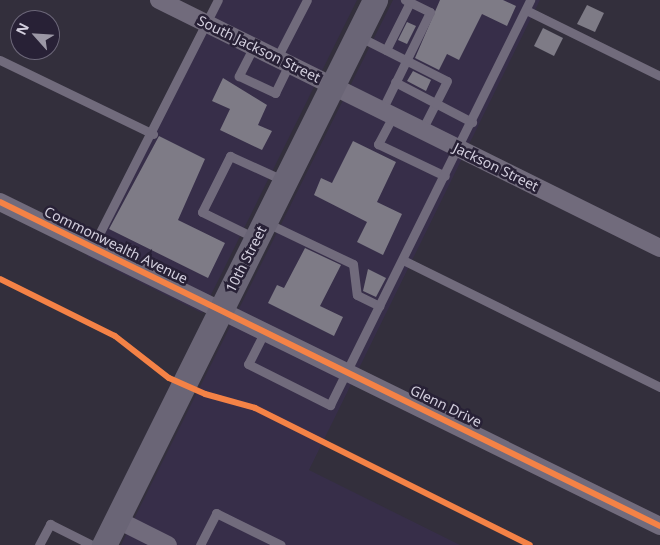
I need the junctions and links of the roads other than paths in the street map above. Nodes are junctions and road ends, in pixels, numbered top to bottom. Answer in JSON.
{"nodes":[{"id":1,"x":159,"y":0,"type":"edge"},
{"id":2,"x":218,"y":0,"type":"edge"},
{"id":3,"x":307,"y":0,"type":"edge"},
{"id":4,"x":374,"y":0,"type":"edge"},
{"id":5,"x":530,"y":0,"type":"edge"},
{"id":6,"x":407,"y":1,"type":"edge"},
{"id":7,"x":526,"y":10,"type":"junction"},
{"id":8,"x":208,"y":24,"type":"junction"},
{"id":9,"x":357,"y":36,"type":"junction"},
{"id":10,"x":254,"y":46,"type":"junction"},
{"id":11,"x":386,"y":50,"type":"junction"},
{"id":12,"x":0,"y":60,"type":"edge"},
{"id":13,"x":406,"y":60,"type":"junction"},
{"id":14,"x":283,"y":61,"type":"junction"},
{"id":15,"x":660,"y":76,"type":"edge"},
{"id":16,"x":395,"y":82,"type":"junction"},
{"id":17,"x":332,"y":85,"type":"junction"},
{"id":18,"x":435,"y":104,"type":"junction"},
{"id":19,"x":387,"y":113,"type":"junction"},
{"id":20,"x":472,"y":122,"type":"junction"},
{"id":21,"x":422,"y":130,"type":"junction"},
{"id":22,"x":153,"y":134,"type":"junction"},
{"id":23,"x":459,"y":148,"type":"junction"},
{"id":24,"x":445,"y":176,"type":"junction"},
{"id":25,"x":285,"y":181,"type":"junction"},
{"id":26,"x":0,"y":202,"type":"edge"},
{"id":27,"x":260,"y":230,"type":"junction"},
{"id":28,"x":92,"y":248,"type":"junction"},
{"id":29,"x":660,"y":248,"type":"edge"},
{"id":30,"x":403,"y":260,"type":"junction"},
{"id":31,"x":380,"y":306,"type":"junction"},
{"id":32,"x":221,"y":310,"type":"junction"},
{"id":33,"x":265,"y":331,"type":"junction"},
{"id":34,"x":347,"y":372,"type":"junction"},
{"id":35,"x":660,"y":387,"type":"edge"},
{"id":36,"x":116,"y":519,"type":"junction"},
{"id":37,"x":660,"y":526,"type":"edge"},
{"id":38,"x":39,"y":545,"type":"edge"},
{"id":39,"x":92,"y":545,"type":"edge"},
{"id":40,"x":104,"y":545,"type":"edge"},
{"id":41,"x":168,"y":545,"type":"edge"},
{"id":42,"x":200,"y":545,"type":"edge"},
{"id":43,"x":281,"y":545,"type":"edge"}],
"edges":[{"from":1,"to":8,"type":"street","name":"South Jackson Street"},
{"from":2,"to":8,"type":"lane"},
{"from":3,"to":14,"type":"lane"},
{"from":4,"to":9,"type":"street","name":"10th Street"},
{"from":5,"to":7,"type":"lane"},
{"from":6,"to":11,"type":"lane"},
{"from":6,"to":13,"type":"lane"},
{"from":7,"to":15,"type":"lane"},
{"from":7,"to":20,"type":"lane"},
{"from":8,"to":10,"type":"street","name":"South Jackson Street"},
{"from":8,"to":22,"type":"lane"},
{"from":9,"to":11,"type":"lane"},
{"from":9,"to":17,"type":"street","name":"10th Street"},
{"from":10,"to":14,"type":"street","name":"South Jackson Street"},
{"from":10,"to":14,"type":"lane"},
{"from":11,"to":13,"type":"lane"},
{"from":12,"to":22,"type":"lane"},
{"from":13,"to":16,"type":"lane"},
{"from":13,"to":18,"type":"lane"},
{"from":14,"to":17,"type":"street","name":"South Jackson Street"},
{"from":16,"to":18,"type":"lane"},
{"from":16,"to":19,"type":"lane"},
{"from":17,"to":19,"type":"street","name":"Jackson Street"},
{"from":17,"to":25,"type":"street","name":"10th Street"},
{"from":18,"to":20,"type":"lane"},
{"from":18,"to":21,"type":"lane"},
{"from":19,"to":21,"type":"street","name":"Jackson Street"},
{"from":19,"to":24,"type":"lane"},
{"from":20,"to":23,"type":"lane"},
{"from":21,"to":23,"type":"street","name":"Jackson Street"},
{"from":22,"to":28,"type":"lane"},
{"from":23,"to":24,"type":"lane"},
{"from":23,"to":29,"type":"street","name":"Jackson Street"},
{"from":24,"to":30,"type":"lane"},
{"from":25,"to":27,"type":"street","name":"10th Street"},
{"from":25,"to":27,"type":"lane"},
{"from":26,"to":28,"type":"street","name":"Commonwealth Avenue"},
{"from":27,"to":31,"type":"lane"},
{"from":27,"to":32,"type":"street","name":"10th Street"},
{"from":28,"to":32,"type":"street","name":"Commonwealth Avenue"},
{"from":30,"to":31,"type":"lane"},
{"from":30,"to":35,"type":"lane"},
{"from":31,"to":34,"type":"lane"},
{"from":32,"to":33,"type":"street","name":"Glenn Drive"},
{"from":32,"to":36,"type":"street","name":"10th Street"},
{"from":33,"to":34,"type":"street","name":"Glenn Drive"},
{"from":33,"to":34,"type":"lane"},
{"from":34,"to":37,"type":"street","name":"Glenn Drive"},
{"from":36,"to":40,"type":"street","name":"10th Street"},
{"from":36,"to":41,"type":"street"},
{"from":38,"to":39,"type":"lane"},
{"from":42,"to":43,"type":"lane"}]}
